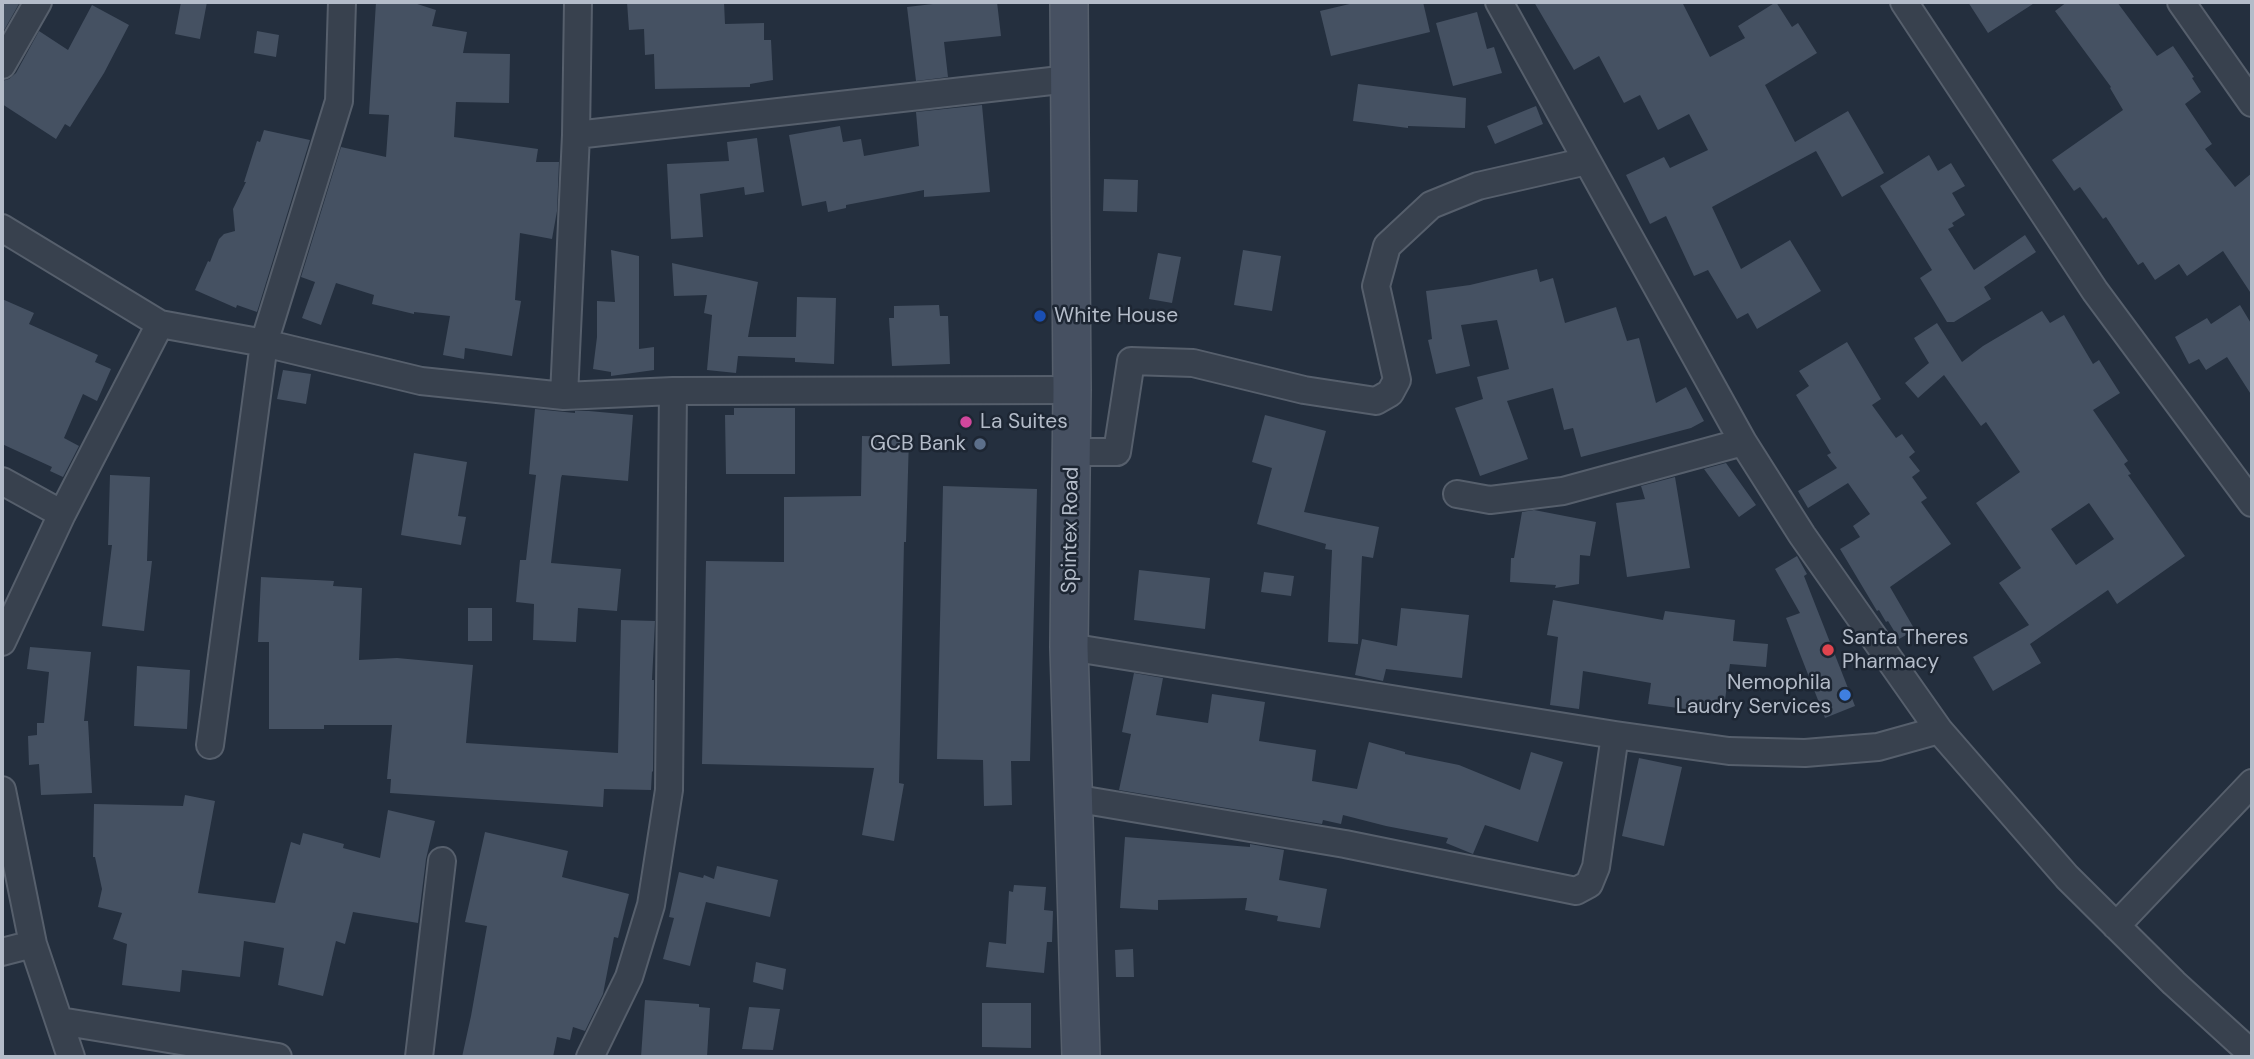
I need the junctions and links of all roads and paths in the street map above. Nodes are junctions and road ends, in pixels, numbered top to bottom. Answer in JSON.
{"nodes":[{"id":1,"x":38,"y":2,"type":"edge"},
{"id":2,"x":342,"y":2,"type":"edge"},
{"id":3,"x":578,"y":2,"type":"edge"},
{"id":4,"x":1069,"y":2,"type":"edge"},
{"id":5,"x":1499,"y":2,"type":"edge"},
{"id":6,"x":1904,"y":2,"type":"edge"},
{"id":7,"x":2181,"y":2,"type":"edge"},
{"id":8,"x":2,"y":65,"type":"edge"},
{"id":9,"x":1069,"y":79,"type":"junction"},
{"id":10,"x":2252,"y":103,"type":"edge"},
{"id":11,"x":576,"y":135,"type":"junction"},
{"id":12,"x":1587,"y":160,"type":"junction"},
{"id":13,"x":2,"y":228,"type":"edge"},
{"id":14,"x":160,"y":324,"type":"junction"},
{"id":15,"x":264,"y":343,"type":"junction"},
{"id":16,"x":1072,"y":390,"type":"junction"},
{"id":17,"x":673,"y":391,"type":"junction"},
{"id":18,"x":564,"y":396,"type":"junction"},
{"id":19,"x":1743,"y":442,"type":"junction"},
{"id":20,"x":1072,"y":452,"type":"junction"},
{"id":21,"x":2,"y":481,"type":"edge"},
{"id":22,"x":1457,"y":494,"type":"dead end"},
{"id":23,"x":2252,"y":503,"type":"edge"},
{"id":24,"x":62,"y":514,"type":"junction"},
{"id":25,"x":2,"y":642,"type":"edge"},
{"id":26,"x":1069,"y":647,"type":"junction"},
{"id":27,"x":1939,"y":730,"type":"junction"},
{"id":28,"x":1615,"y":735,"type":"junction"},
{"id":29,"x":210,"y":746,"type":"dead end"},
{"id":30,"x":2252,"y":783,"type":"edge"},
{"id":31,"x":2,"y":790,"type":"edge"},
{"id":32,"x":1073,"y":798,"type":"junction"},
{"id":33,"x":442,"y":862,"type":"dead end"},
{"id":34,"x":2116,"y":926,"type":"junction"},
{"id":35,"x":33,"y":944,"type":"junction"},
{"id":36,"x":2,"y":952,"type":"edge"},
{"id":37,"x":60,"y":1021,"type":"junction"},
{"id":38,"x":2252,"y":1054,"type":"edge"},
{"id":39,"x":71,"y":1057,"type":"edge"},
{"id":40,"x":278,"y":1057,"type":"edge"},
{"id":41,"x":419,"y":1057,"type":"edge"},
{"id":42,"x":590,"y":1057,"type":"edge"},
{"id":43,"x":1081,"y":1057,"type":"edge"}],
"edges":[{"from":1,"to":8,"type":"street"},
{"from":2,"to":15,"type":"street"},
{"from":3,"to":11,"type":"street"},
{"from":4,"to":9,"type":"main road","name":"Spintex Road"},
{"from":5,"to":12,"type":"street"},
{"from":6,"to":23,"type":"street"},
{"from":7,"to":10,"type":"street"},
{"from":9,"to":11,"type":"street"},
{"from":9,"to":16,"type":"main road","name":"Spintex Road"},
{"from":11,"to":18,"type":"street"},
{"from":12,"to":19,"type":"street"},
{"from":12,"to":20,"type":"street"},
{"from":13,"to":14,"type":"street"},
{"from":14,"to":15,"type":"street"},
{"from":14,"to":24,"type":"street"},
{"from":15,"to":18,"type":"street"},
{"from":15,"to":29,"type":"street"},
{"from":16,"to":17,"type":"street"},
{"from":16,"to":20,"type":"main road","name":"Spintex Road"},
{"from":17,"to":18,"type":"street"},
{"from":17,"to":42,"type":"street"},
{"from":19,"to":22,"type":"street"},
{"from":19,"to":27,"type":"street"},
{"from":20,"to":26,"type":"main road","name":"Spintex Road"},
{"from":21,"to":24,"type":"street"},
{"from":24,"to":25,"type":"street"},
{"from":26,"to":28,"type":"street"},
{"from":26,"to":32,"type":"main road","name":"Spintex Road"},
{"from":27,"to":28,"type":"street"},
{"from":27,"to":34,"type":"street"},
{"from":28,"to":32,"type":"street"},
{"from":30,"to":34,"type":"street"},
{"from":31,"to":35,"type":"street"},
{"from":32,"to":43,"type":"main road","name":"Spintex Road"},
{"from":33,"to":41,"type":"street"},
{"from":34,"to":38,"type":"street"},
{"from":35,"to":36,"type":"street"},
{"from":35,"to":37,"type":"street"},
{"from":37,"to":39,"type":"street"},
{"from":37,"to":40,"type":"street"}]}
